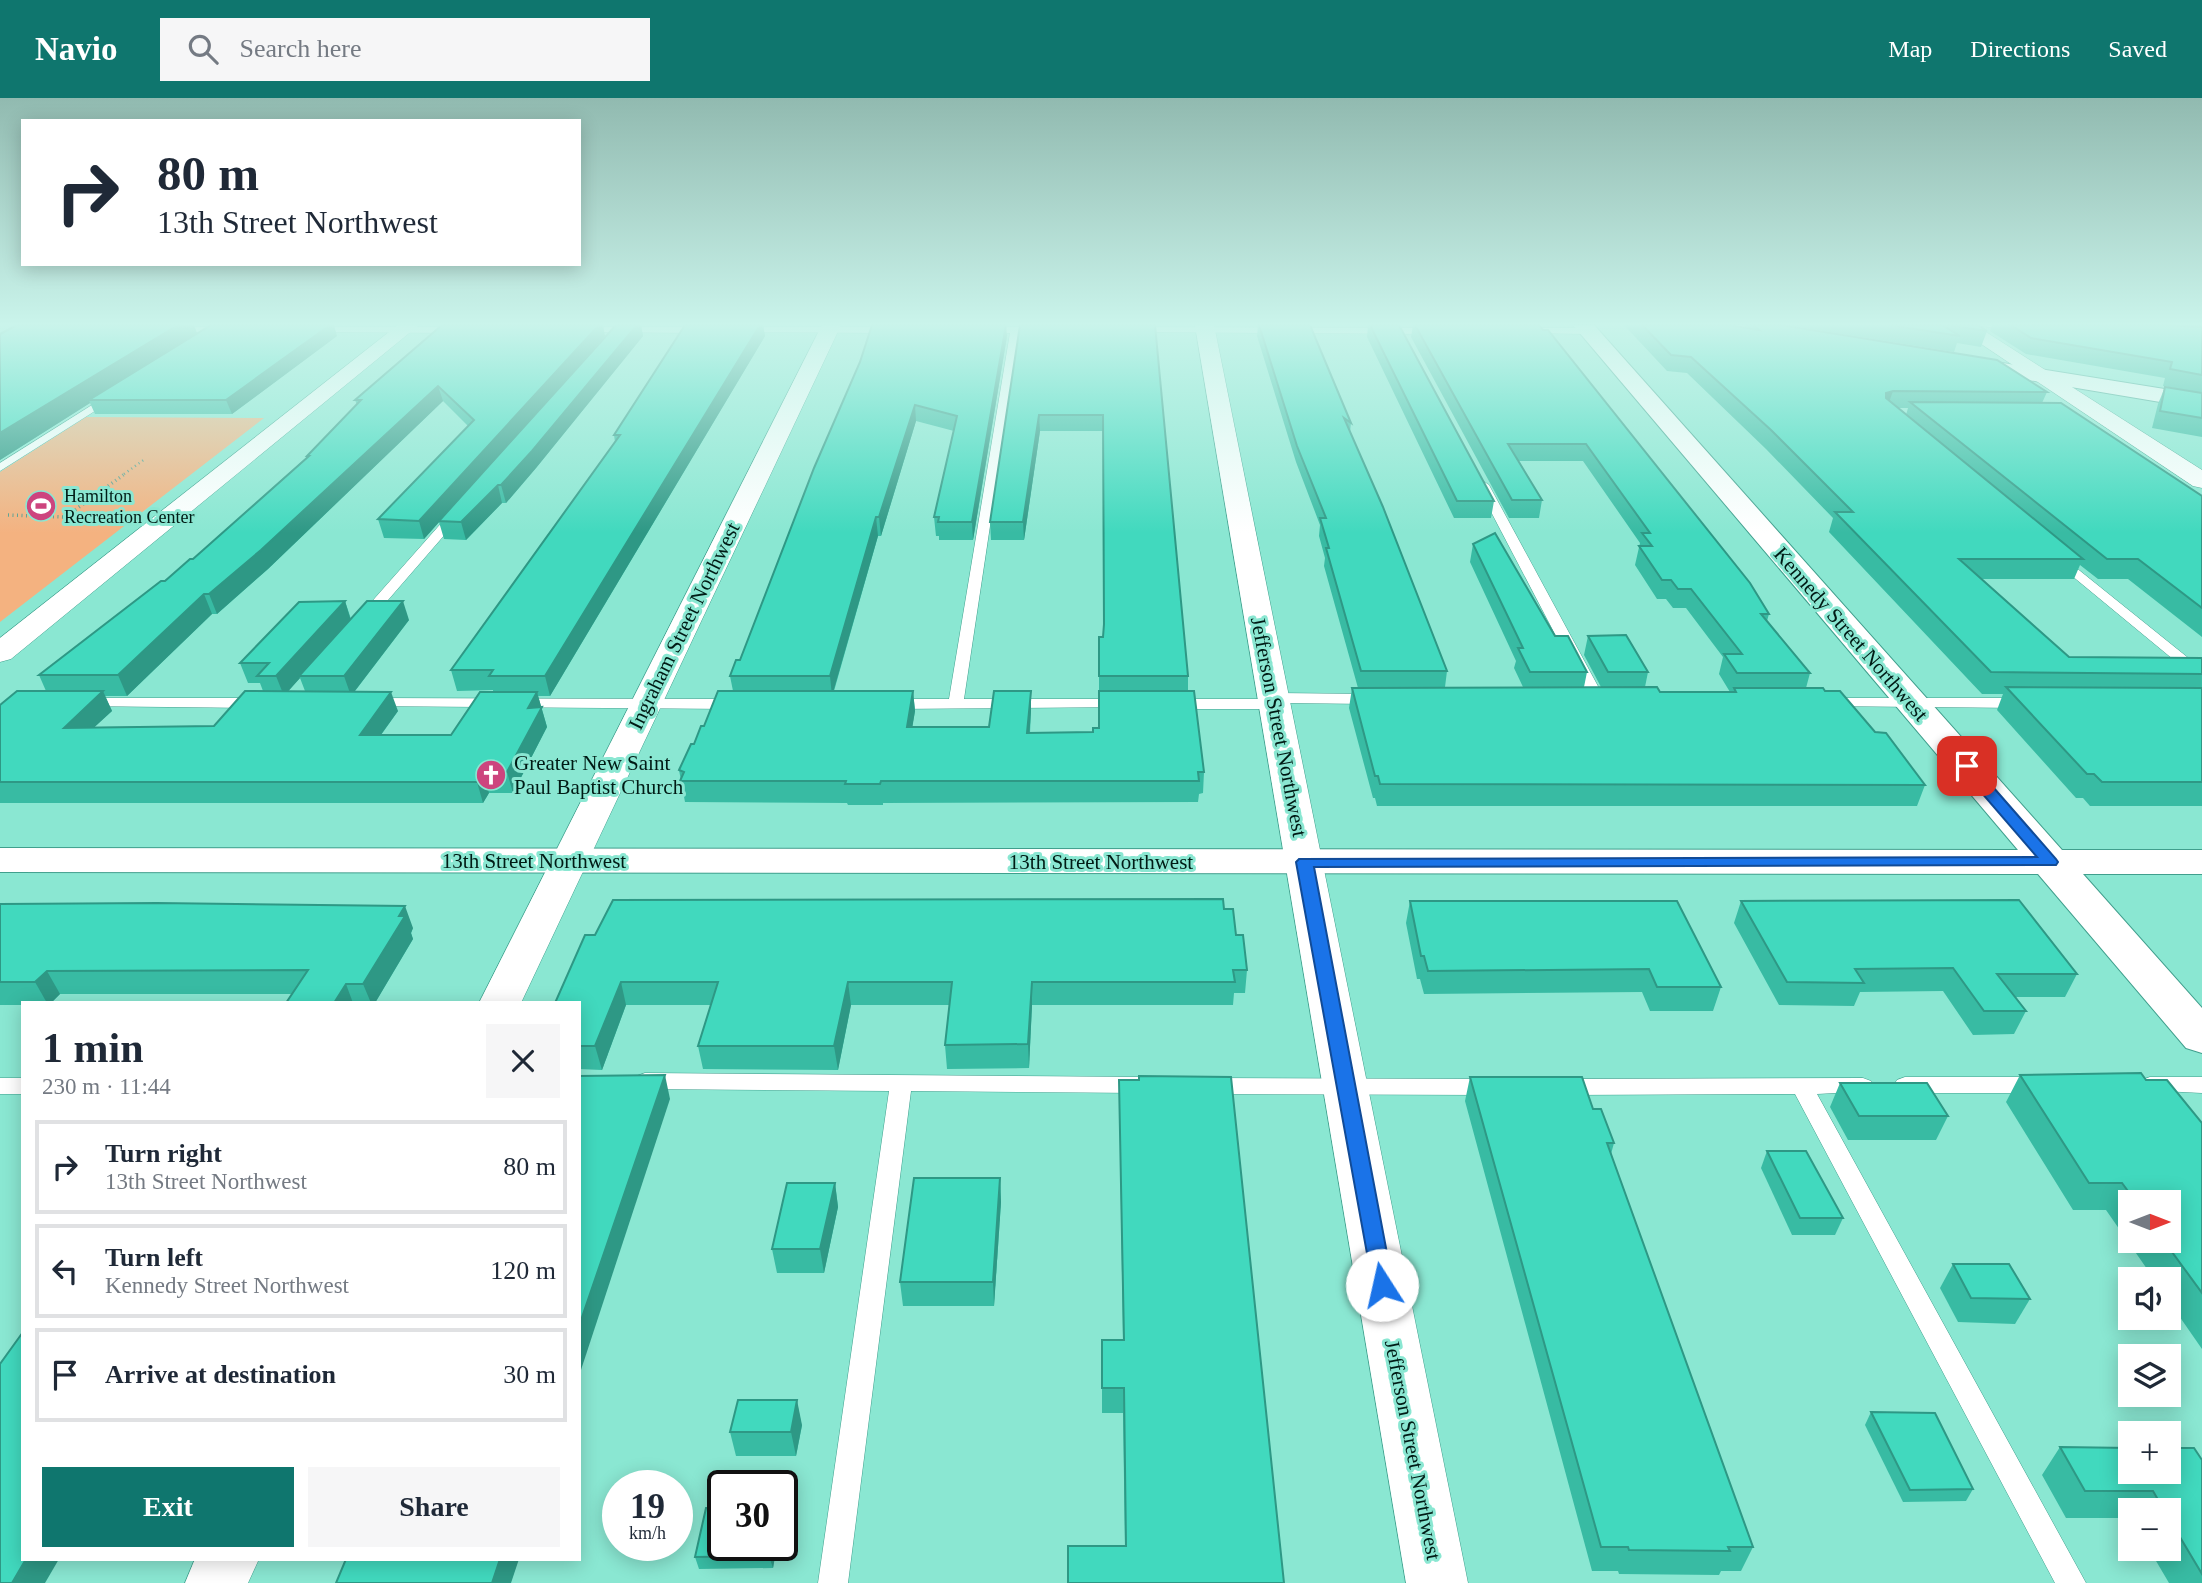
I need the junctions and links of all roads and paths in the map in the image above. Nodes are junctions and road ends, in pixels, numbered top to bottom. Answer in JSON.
{"nodes":[{"id":1,"x":115,"y":394,"type":"edge"},
{"id":2,"x":324,"y":394,"type":"edge"},
{"id":3,"x":798,"y":394,"type":"edge"},
{"id":4,"x":1005,"y":394,"type":"edge"},
{"id":5,"x":1217,"y":394,"type":"edge"},
{"id":6,"x":1644,"y":394,"type":"edge"},
{"id":7,"x":2068,"y":394,"type":"edge"},
{"id":8,"x":2154,"y":394,"type":"edge"},
{"id":9,"x":2202,"y":402,"type":"edge"},
{"id":10,"x":2075,"y":415,"type":"edge"},
{"id":11,"x":2101,"y":416,"type":"junction"},
{"id":12,"x":145,"y":459,"type":"dead end"},
{"id":13,"x":0,"y":468,"type":"edge"},
{"id":14,"x":1479,"y":479,"type":"edge"},
{"id":15,"x":2202,"y":481,"type":"edge"},
{"id":16,"x":463,"y":506,"type":"edge"},
{"id":17,"x":8,"y":515,"type":"dead end"},
{"id":18,"x":68,"y":515,"type":"junction"},
{"id":19,"x":125,"y":519,"type":"dead end"},
{"id":20,"x":2045,"y":545,"type":"edge"},
{"id":21,"x":353,"y":631,"type":"edge"},
{"id":22,"x":0,"y":653,"type":"edge"},
{"id":23,"x":2202,"y":677,"type":"edge"},
{"id":24,"x":1383,"y":699,"type":"edge"},
{"id":25,"x":1274,"y":701,"type":"junction"},
{"id":26,"x":1598,"y":701,"type":"edge"},
{"id":27,"x":1814,"y":702,"type":"edge"},
{"id":28,"x":69,"y":703,"type":"edge"},
{"id":29,"x":275,"y":703,"type":"edge"},
{"id":30,"x":356,"y":703,"type":"edge"},
{"id":31,"x":1912,"y":703,"type":"junction"},
{"id":32,"x":2041,"y":703,"type":"edge"},
{"id":33,"x":646,"y":704,"type":"junction"},
{"id":34,"x":749,"y":704,"type":"edge"},
{"id":35,"x":873,"y":704,"type":"edge"},
{"id":36,"x":956,"y":704,"type":"junction"},
{"id":37,"x":0,"y":860,"type":"edge"},
{"id":38,"x":570,"y":861,"type":"junction"},
{"id":39,"x":1304,"y":862,"type":"junction"},
{"id":40,"x":2050,"y":862,"type":"junction"},
{"id":41,"x":2202,"y":862,"type":"edge"},
{"id":42,"x":501,"y":1001,"type":"edge"},
{"id":43,"x":2202,"y":1037,"type":"edge"},
{"id":44,"x":621,"y":1081,"type":"edge"},
{"id":45,"x":901,"y":1083,"type":"junction"},
{"id":46,"x":2059,"y":1085,"type":"edge"},
{"id":47,"x":2126,"y":1085,"type":"edge"},
{"id":48,"x":2202,"y":1085,"type":"edge"},
{"id":49,"x":0,"y":1086,"type":"edge"},
{"id":50,"x":21,"y":1086,"type":"edge"},
{"id":51,"x":1158,"y":1086,"type":"edge"},
{"id":52,"x":1185,"y":1086,"type":"edge"},
{"id":53,"x":1802,"y":1086,"type":"junction"},
{"id":54,"x":1346,"y":1087,"type":"junction"},
{"id":55,"x":1508,"y":1087,"type":"edge"},
{"id":56,"x":1536,"y":1087,"type":"edge"},
{"id":57,"x":227,"y":1561,"type":"edge"},
{"id":58,"x":216,"y":1583,"type":"edge"},
{"id":59,"x":833,"y":1583,"type":"edge"},
{"id":60,"x":1437,"y":1583,"type":"edge"},
{"id":61,"x":2071,"y":1583,"type":"edge"}],
"edges":[{"from":1,"to":13,"type":"lane"},
{"from":2,"to":22,"type":"street"},
{"from":3,"to":33,"type":"street","name":"Ingraham Street Northwest"},
{"from":4,"to":36,"type":"lane"},
{"from":5,"to":25,"type":"street","name":"Jefferson Street Northwest"},
{"from":6,"to":31,"type":"street","name":"Kennedy Street Northwest"},
{"from":7,"to":11,"type":"street"},
{"from":8,"to":9,"type":"street"},
{"from":10,"to":11,"type":"lane"},
{"from":11,"to":15,"type":"street"},
{"from":12,"to":18,"type":"path"},
{"from":14,"to":26,"type":"lane"},
{"from":16,"to":21,"type":"lane"},
{"from":17,"to":18,"type":"path"},
{"from":18,"to":19,"type":"path"},
{"from":20,"to":23,"type":"lane"},
{"from":24,"to":25,"type":"lane"},
{"from":25,"to":36,"type":"lane"},
{"from":25,"to":39,"type":"street","name":"Jefferson Street Northwest"},
{"from":27,"to":31,"type":"lane"},
{"from":28,"to":29,"type":"lane"},
{"from":30,"to":33,"type":"lane"},
{"from":31,"to":32,"type":"lane"},
{"from":31,"to":40,"type":"street","name":"Kennedy Street Northwest"},
{"from":33,"to":34,"type":"lane"},
{"from":33,"to":38,"type":"street","name":"Ingraham Street Northwest"},
{"from":35,"to":36,"type":"lane"},
{"from":37,"to":38,"type":"street","name":"13th Street Northwest"},
{"from":38,"to":39,"type":"street","name":"13th Street Northwest"},
{"from":38,"to":42,"type":"street","name":"Ingraham Street Northwest"},
{"from":39,"to":40,"type":"street","name":"13th Street Northwest"},
{"from":39,"to":54,"type":"street","name":"Jefferson Street Northwest"},
{"from":40,"to":41,"type":"street","name":"13th Street Northwest"},
{"from":40,"to":43,"type":"street","name":"Kennedy Street Northwest"},
{"from":44,"to":45,"type":"lane"},
{"from":45,"to":51,"type":"lane"},
{"from":45,"to":59,"type":"lane"},
{"from":46,"to":53,"type":"lane"},
{"from":47,"to":48,"type":"lane"},
{"from":49,"to":50,"type":"lane"},
{"from":52,"to":54,"type":"lane"},
{"from":53,"to":56,"type":"lane"},
{"from":53,"to":61,"type":"lane"},
{"from":54,"to":55,"type":"lane"},
{"from":54,"to":60,"type":"street","name":"Jefferson Street Northwest"},
{"from":57,"to":58,"type":"street"}]}
